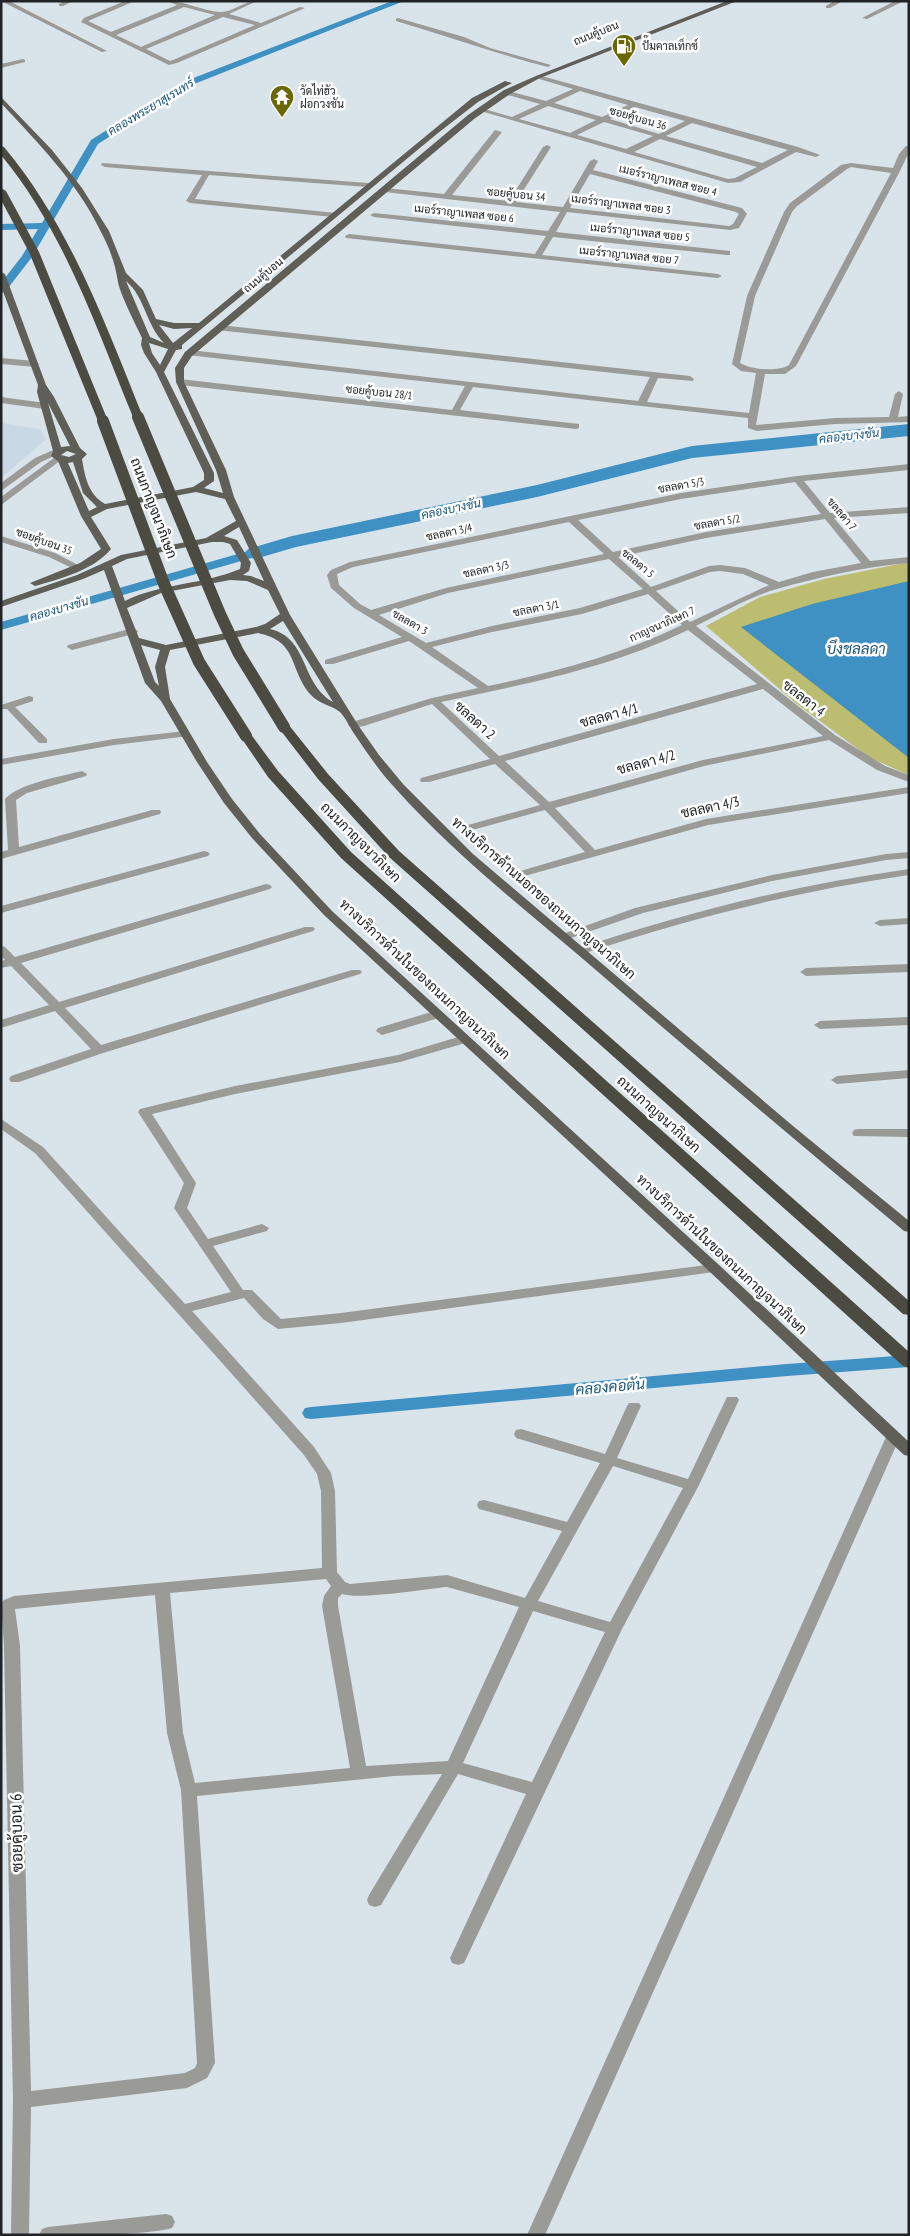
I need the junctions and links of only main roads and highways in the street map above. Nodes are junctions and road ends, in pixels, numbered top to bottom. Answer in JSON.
{"nodes":[{"id":1,"x":712,"y":1,"type":"edge"},
{"id":2,"x":734,"y":1,"type":"edge"},
{"id":3,"x":616,"y":38,"type":"junction"},
{"id":4,"x":628,"y":42,"type":"junction"},
{"id":5,"x":1,"y":98,"type":"edge"},
{"id":6,"x":1,"y":150,"type":"edge"},
{"id":7,"x":1,"y":191,"type":"edge"},
{"id":8,"x":1,"y":274,"type":"edge"},
{"id":9,"x":124,"y":275,"type":"junction"},
{"id":10,"x":152,"y":320,"type":"junction"},
{"id":11,"x":200,"y":325,"type":"junction"},
{"id":12,"x":146,"y":338,"type":"junction"},
{"id":13,"x":204,"y":342,"type":"junction"},
{"id":14,"x":174,"y":348,"type":"junction"},
{"id":15,"x":187,"y":357,"type":"junction"},
{"id":16,"x":160,"y":372,"type":"junction"},
{"id":17,"x":42,"y":385,"type":"junction"},
{"id":18,"x":76,"y":453,"type":"junction"},
{"id":19,"x":59,"y":456,"type":"junction"},
{"id":20,"x":196,"y":489,"type":"junction"},
{"id":21,"x":229,"y":497,"type":"junction"},
{"id":22,"x":104,"y":507,"type":"junction"},
{"id":23,"x":86,"y":516,"type":"junction"},
{"id":24,"x":242,"y":521,"type":"junction"},
{"id":25,"x":209,"y":540,"type":"junction"},
{"id":26,"x":106,"y":549,"type":"junction"},
{"id":27,"x":124,"y":557,"type":"junction"},
{"id":28,"x":109,"y":569,"type":"junction"},
{"id":29,"x":222,"y":579,"type":"junction"},
{"id":30,"x":271,"y":588,"type":"junction"},
{"id":31,"x":1,"y":596,"type":"edge"},
{"id":32,"x":121,"y":601,"type":"junction"},
{"id":33,"x":1,"y":604,"type":"edge"},
{"id":34,"x":285,"y":615,"type":"junction"},
{"id":35,"x":258,"y":630,"type":"junction"},
{"id":36,"x":135,"y":636,"type":"junction"},
{"id":37,"x":166,"y":648,"type":"junction"},
{"id":38,"x":164,"y":699,"type":"junction"},
{"id":39,"x":348,"y":718,"type":"junction"},
{"id":40,"x":909,"y":1228,"type":"edge"},
{"id":41,"x":909,"y":1310,"type":"edge"},
{"id":42,"x":909,"y":1362,"type":"edge"},
{"id":43,"x":909,"y":1451,"type":"edge"}],
"edges":[{"from":1,"to":3,"type":"main road","name":"ถนนคู้บอน"},
{"from":2,"to":4,"type":"main road","name":"ถนนคู้บอน"},
{"from":3,"to":4,"type":"main road"},
{"from":3,"to":11,"type":"main road","name":"ถนนคู้บอน"},
{"from":4,"to":13,"type":"main road","name":"ถนนคู้บอน"},
{"from":5,"to":9,"type":"main road"},
{"from":6,"to":41,"type":"highway","name":"ถนนกาญจนาภิเษก","bridge":true},
{"from":7,"to":42,"type":"highway","name":"ถนนกาญจนาภิเษก","bridge":true},
{"from":8,"to":17,"type":"main road"},
{"from":9,"to":10,"type":"main road"},
{"from":9,"to":12,"type":"main road"},
{"from":10,"to":11,"type":"main road"},
{"from":10,"to":14,"type":"main road"},
{"from":11,"to":14,"type":"main road","name":"ถนนคู้บอน"},
{"from":12,"to":14,"type":"main road"},
{"from":12,"to":16,"type":"main road"},
{"from":13,"to":14,"type":"main road"},
{"from":13,"to":15,"type":"main road","name":"ถนนคู้บอน"},
{"from":14,"to":15,"type":"main road"},
{"from":14,"to":16,"type":"main road","name":"ถนนคู้บอน"},
{"from":15,"to":21,"type":"main road"},
{"from":16,"to":20,"type":"main road"},
{"from":17,"to":18,"type":"main road"},
{"from":17,"to":19,"type":"main road"},
{"from":18,"to":19,"type":"main road"},
{"from":18,"to":22,"type":"main road"},
{"from":19,"to":23,"type":"main road"},
{"from":20,"to":21,"type":"main road"},
{"from":20,"to":22,"type":"main road"},
{"from":21,"to":24,"type":"main road"},
{"from":22,"to":23,"type":"main road"},
{"from":23,"to":26,"type":"main road"},
{"from":24,"to":25,"type":"main road"},
{"from":24,"to":30,"type":"main road","name":"ทางบริการด้านนอกของถนนกาญจนาภิเษก"},
{"from":25,"to":27,"type":"main road"},
{"from":25,"to":29,"type":"main road"},
{"from":26,"to":27,"type":"main road"},
{"from":26,"to":31,"type":"main road"},
{"from":27,"to":28,"type":"main road"},
{"from":28,"to":32,"type":"main road","name":"ทางบริการด้านในของถนนกาญจนาภิเษก"},
{"from":28,"to":33,"type":"main road"},
{"from":29,"to":30,"type":"main road"},
{"from":29,"to":32,"type":"main road"},
{"from":30,"to":34,"type":"main road","name":"ทางบริการด้านนอกของถนนกาญจนาภิเษก"},
{"from":32,"to":36,"type":"main road","name":"ทางบริการด้านในของถนนกาญจนาภิเษก"},
{"from":34,"to":35,"type":"main road"},
{"from":34,"to":39,"type":"main road","name":"ทางบริการด้านนอกของถนนกาญจนาภิเษก"},
{"from":35,"to":37,"type":"main road"},
{"from":35,"to":39,"type":"main road"},
{"from":36,"to":37,"type":"main road"},
{"from":36,"to":38,"type":"main road","name":"ทางบริการด้านในของถนนกาญจนาภิเษก"},
{"from":37,"to":38,"type":"main road"},
{"from":38,"to":43,"type":"main road","name":"ทางบริการด้านในของถนนกาญจนาภิเษก"},
{"from":39,"to":40,"type":"main road","name":"ทางบริการด้านนอกของถนนกาญจนาภิเษก"}]}
